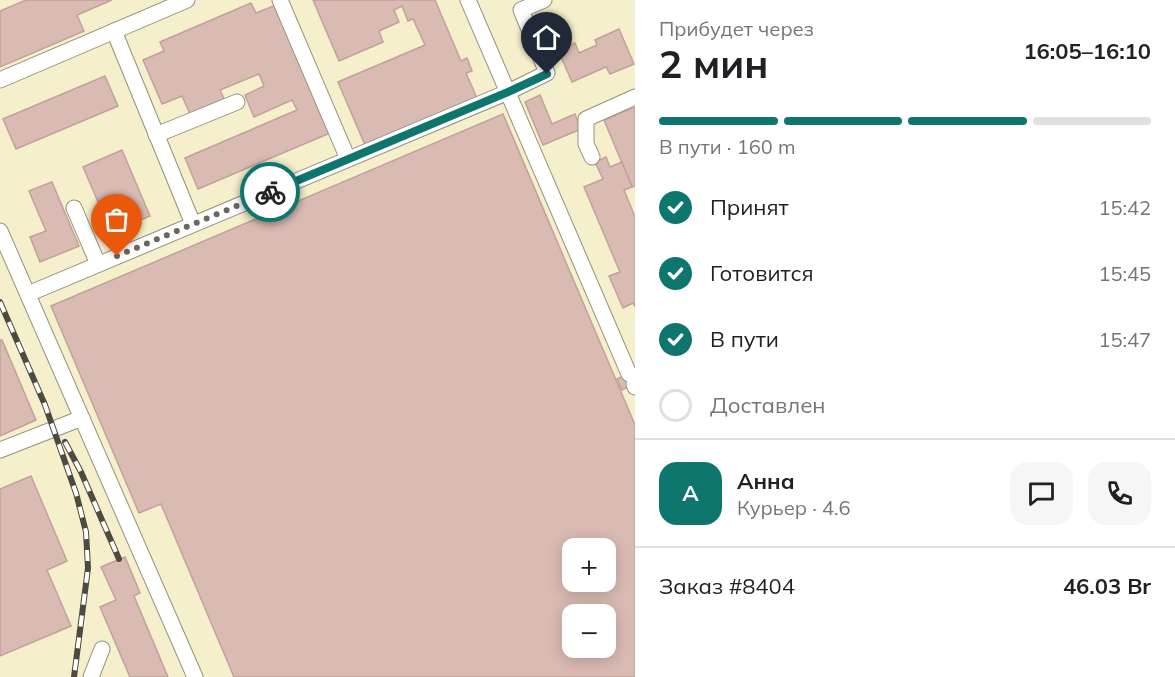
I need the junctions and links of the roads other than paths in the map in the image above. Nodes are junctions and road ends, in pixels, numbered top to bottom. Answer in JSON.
{"nodes":[{"id":1,"x":187,"y":0,"type":"edge"},
{"id":2,"x":280,"y":0,"type":"edge"},
{"id":3,"x":468,"y":0,"type":"edge"},
{"id":4,"x":544,"y":0,"type":"edge"},
{"id":5,"x":114,"y":31,"type":"junction"},
{"id":6,"x":0,"y":80,"type":"edge"},
{"id":7,"x":508,"y":92,"type":"junction"},
{"id":8,"x":635,"y":97,"type":"edge"},
{"id":9,"x":237,"y":102,"type":"dead end"},
{"id":10,"x":156,"y":135,"type":"junction"},
{"id":11,"x":591,"y":157,"type":"dead end"},
{"id":12,"x":348,"y":159,"type":"junction"},
{"id":13,"x":74,"y":208,"type":"dead end"},
{"id":14,"x":193,"y":224,"type":"junction"},
{"id":15,"x":0,"y":231,"type":"edge"},
{"id":16,"x":98,"y":264,"type":"junction"},
{"id":17,"x":27,"y":294,"type":"junction"},
{"id":18,"x":633,"y":382,"type":"edge"},
{"id":19,"x":82,"y":418,"type":"junction"},
{"id":20,"x":0,"y":450,"type":"edge"},
{"id":21,"x":102,"y":649,"type":"dead end"},
{"id":22,"x":91,"y":677,"type":"edge"},
{"id":23,"x":195,"y":677,"type":"edge"}],
"edges":[{"from":1,"to":5,"type":"lane"},
{"from":2,"to":12,"type":"lane"},
{"from":3,"to":7,"type":"lane"},
{"from":4,"to":7,"type":"lane"},
{"from":5,"to":6,"type":"lane"},
{"from":5,"to":10,"type":"lane"},
{"from":7,"to":12,"type":"lane"},
{"from":7,"to":18,"type":"lane"},
{"from":8,"to":11,"type":"lane"},
{"from":9,"to":10,"type":"lane"},
{"from":10,"to":14,"type":"lane"},
{"from":12,"to":14,"type":"lane"},
{"from":13,"to":16,"type":"lane"},
{"from":14,"to":16,"type":"lane"},
{"from":15,"to":17,"type":"lane"},
{"from":16,"to":17,"type":"lane"},
{"from":17,"to":19,"type":"lane"},
{"from":19,"to":20,"type":"lane"},
{"from":19,"to":23,"type":"lane"},
{"from":21,"to":22,"type":"lane"}]}
